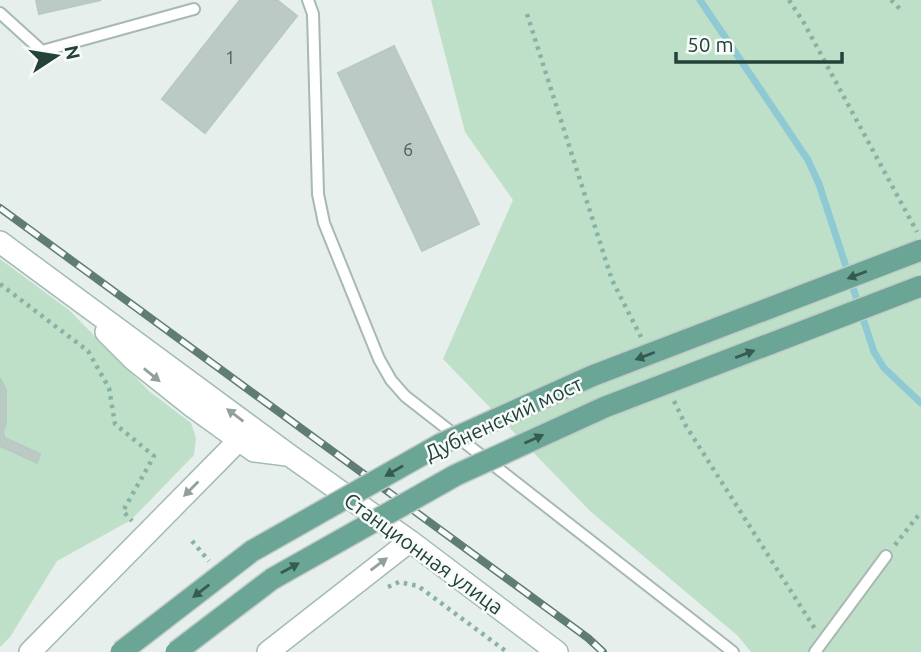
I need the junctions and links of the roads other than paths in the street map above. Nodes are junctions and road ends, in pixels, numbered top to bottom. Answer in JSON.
{"nodes":[{"id":1,"x":308,"y":0,"type":"edge"},
{"id":2,"x":194,"y":9,"type":"dead end"},
{"id":3,"x":0,"y":13,"type":"edge"},
{"id":4,"x":0,"y":242,"type":"edge"},
{"id":5,"x":921,"y":250,"type":"edge"},
{"id":6,"x":50,"y":277,"type":"junction"},
{"id":7,"x":921,"y":286,"type":"edge"},
{"id":8,"x":239,"y":440,"type":"junction"},
{"id":9,"x":289,"y":455,"type":"junction"},
{"id":10,"x":410,"y":541,"type":"junction"},
{"id":11,"x":886,"y":556,"type":"road end"},
{"id":12,"x":30,"y":652,"type":"edge"},
{"id":13,"x":121,"y":652,"type":"edge"},
{"id":14,"x":176,"y":652,"type":"edge"},
{"id":15,"x":268,"y":652,"type":"edge"},
{"id":16,"x":557,"y":652,"type":"edge"},
{"id":17,"x":733,"y":652,"type":"edge"},
{"id":18,"x":815,"y":652,"type":"edge"}],
"edges":[{"from":1,"to":17,"type":"lane"},
{"from":2,"to":3,"type":"lane"},
{"from":4,"to":6,"type":"main road","name":"Станционная улица"},
{"from":5,"to":13,"type":"main road","name":"Дубненский мост","one_way":true,"bridge":true},
{"from":6,"to":8,"type":"main road","name":"Станционная улица","one_way":true},
{"from":9,"to":6,"type":"main road","name":"Станционная улица","one_way":true},
{"from":14,"to":7,"type":"main road","name":"Дубненский мост","one_way":true,"bridge":true},
{"from":8,"to":9,"type":"main road","name":"Станционная улица"},
{"from":8,"to":12,"type":"main road","one_way":true},
{"from":9,"to":10,"type":"main road","name":"Станционная улица"},
{"from":15,"to":10,"type":"main road","one_way":true},
{"from":10,"to":16,"type":"main road","name":"Станционная улица"},
{"from":11,"to":18,"type":"lane"}]}
